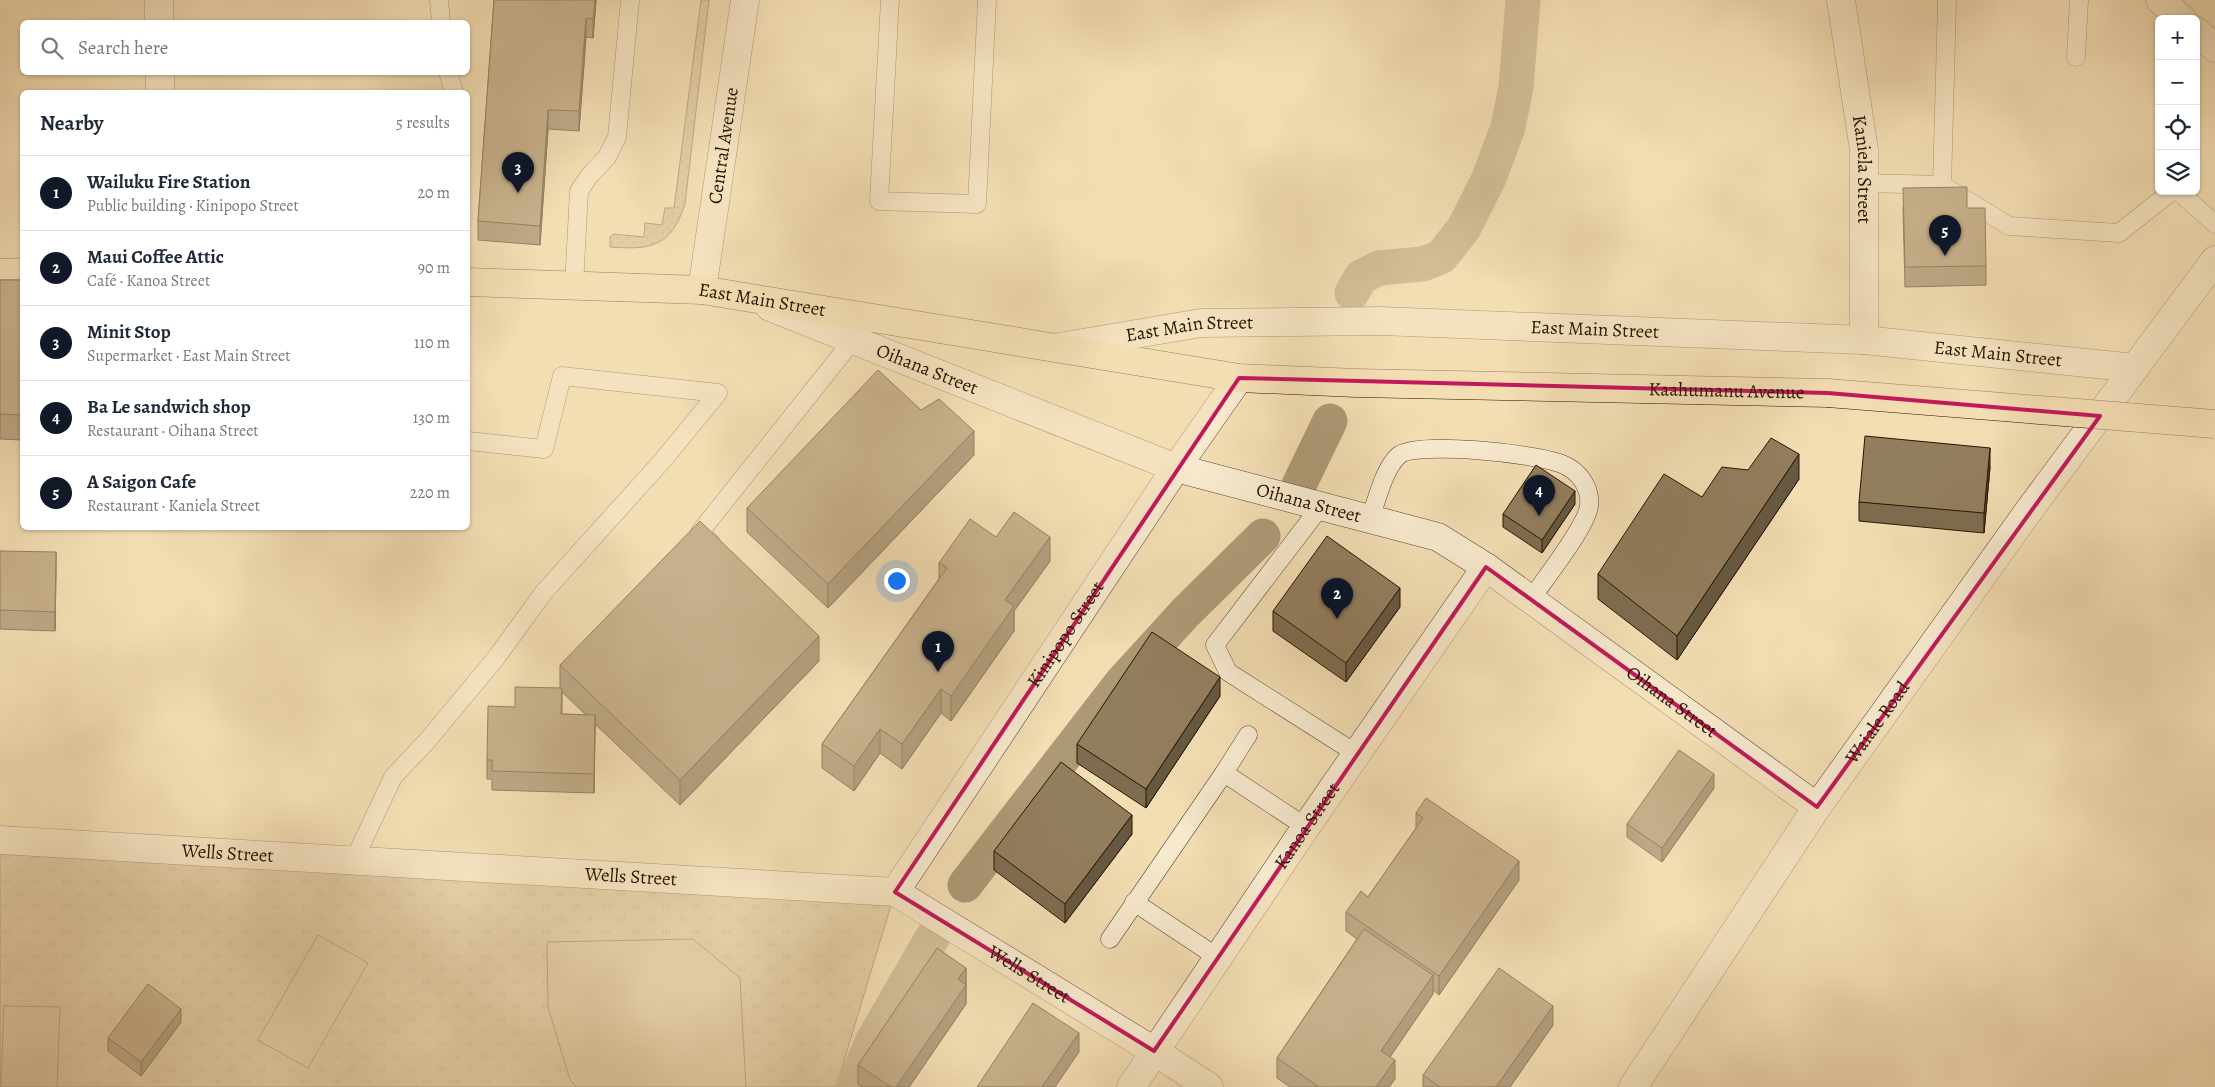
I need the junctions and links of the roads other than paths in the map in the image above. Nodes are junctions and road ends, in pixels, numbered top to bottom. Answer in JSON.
{"nodes":[{"id":1,"x":159,"y":0,"type":"edge"},
{"id":2,"x":439,"y":0,"type":"edge"},
{"id":3,"x":630,"y":0,"type":"edge"},
{"id":4,"x":745,"y":0,"type":"edge"},
{"id":5,"x":890,"y":0,"type":"edge"},
{"id":6,"x":987,"y":0,"type":"edge"},
{"id":7,"x":1841,"y":0,"type":"edge"},
{"id":8,"x":1946,"y":0,"type":"edge"},
{"id":9,"x":2079,"y":0,"type":"edge"},
{"id":10,"x":2160,"y":0,"type":"edge"},
{"id":11,"x":2177,"y":15,"type":"edge"},
{"id":12,"x":160,"y":20,"type":"edge"},
{"id":13,"x":440,"y":20,"type":"edge"},
{"id":14,"x":2200,"y":35,"type":"edge"},
{"id":15,"x":2215,"y":48,"type":"edge"},
{"id":16,"x":2076,"y":57,"type":"dead end"},
{"id":17,"x":160,"y":75,"type":"edge"},
{"id":18,"x":449,"y":75,"type":"edge"},
{"id":19,"x":160,"y":90,"type":"edge"},
{"id":20,"x":453,"y":90,"type":"edge"},
{"id":21,"x":1864,"y":183,"type":"junction"},
{"id":22,"x":1942,"y":185,"type":"junction"},
{"id":23,"x":2167,"y":195,"type":"edge"},
{"id":24,"x":2182,"y":195,"type":"edge"},
{"id":25,"x":2215,"y":224,"type":"edge"},
{"id":26,"x":2215,"y":260,"type":"edge"},
{"id":27,"x":20,"y":272,"type":"edge"},
{"id":28,"x":0,"y":273,"type":"edge"},
{"id":29,"x":470,"y":282,"type":"edge"},
{"id":30,"x":574,"y":286,"type":"junction"},
{"id":31,"x":702,"y":290,"type":"junction"},
{"id":32,"x":748,"y":298,"type":"junction"},
{"id":33,"x":853,"y":340,"type":"junction"},
{"id":34,"x":1864,"y":340,"type":"junction"},
{"id":35,"x":1052,"y":348,"type":"junction"},
{"id":36,"x":2135,"y":368,"type":"junction"},
{"id":37,"x":1239,"y":378,"type":"junction"},
{"id":38,"x":2215,"y":424,"type":"edge"},
{"id":39,"x":470,"y":441,"type":"edge"},
{"id":40,"x":1176,"y":468,"type":"junction"},
{"id":41,"x":1321,"y":506,"type":"junction"},
{"id":42,"x":1370,"y":519,"type":"junction"},
{"id":43,"x":727,"y":559,"type":"edge"},
{"id":44,"x":1486,"y":567,"type":"junction"},
{"id":45,"x":1531,"y":599,"type":"junction"},
{"id":46,"x":1248,"y":735,"type":"dead end"},
{"id":47,"x":1357,"y":754,"type":"junction"},
{"id":48,"x":1224,"y":773,"type":"junction"},
{"id":49,"x":1817,"y":807,"type":"junction"},
{"id":50,"x":1306,"y":827,"type":"junction"},
{"id":51,"x":0,"y":840,"type":"edge"},
{"id":52,"x":354,"y":860,"type":"junction"},
{"id":53,"x":895,"y":892,"type":"junction"},
{"id":54,"x":1134,"y":902,"type":"junction"},
{"id":55,"x":1110,"y":939,"type":"dead end"},
{"id":56,"x":1217,"y":957,"type":"junction"},
{"id":57,"x":1154,"y":1051,"type":"junction"},
{"id":58,"x":1131,"y":1087,"type":"edge"},
{"id":59,"x":1209,"y":1087,"type":"edge"},
{"id":60,"x":1632,"y":1087,"type":"edge"}],
"edges":[{"from":1,"to":12,"type":"street"},
{"from":2,"to":13,"type":"lane"},
{"from":3,"to":30,"type":"lane"},
{"from":4,"to":31,"type":"street","name":"Central Avenue"},
{"from":5,"to":6,"type":"lane"},
{"from":7,"to":21,"type":"street","name":"Kaniela Street"},
{"from":8,"to":22,"type":"lane"},
{"from":9,"to":16,"type":"lane"},
{"from":10,"to":11,"type":"street"},
{"from":14,"to":15,"type":"street"},
{"from":17,"to":19,"type":"street"},
{"from":18,"to":20,"type":"lane"},
{"from":21,"to":22,"type":"lane"},
{"from":21,"to":34,"type":"street","name":"Kaniela Street"},
{"from":22,"to":23,"type":"lane"},
{"from":24,"to":25,"type":"lane"},
{"from":26,"to":36,"type":"street","name":"Waiale Road"},
{"from":27,"to":28,"type":"main road"},
{"from":29,"to":30,"type":"main road","name":"East Main Street"},
{"from":30,"to":31,"type":"main road","name":"East Main Street"},
{"from":31,"to":32,"type":"main road","name":"East Main Street"},
{"from":32,"to":33,"type":"street","name":"Oihana Street"},
{"from":32,"to":35,"type":"main road","name":"East Main Street"},
{"from":33,"to":40,"type":"street","name":"Oihana Street"},
{"from":33,"to":43,"type":"lane"},
{"from":34,"to":35,"type":"street","name":"East Main Street"},
{"from":34,"to":36,"type":"street","name":"East Main Street"},
{"from":35,"to":37,"type":"main road","name":"East Main Street"},
{"from":36,"to":49,"type":"street","name":"Waiale Road"},
{"from":37,"to":38,"type":"main road","name":"Kaahumanu Avenue","bridge":true},
{"from":37,"to":40,"type":"street","name":"Kinipopo Street"},
{"from":39,"to":52,"type":"lane"},
{"from":40,"to":41,"type":"street","name":"Oihana Street"},
{"from":40,"to":53,"type":"street","name":"Kinipopo Street"},
{"from":41,"to":42,"type":"street","name":"Oihana Street"},
{"from":41,"to":47,"type":"lane"},
{"from":42,"to":44,"type":"street","name":"Oihana Street"},
{"from":42,"to":45,"type":"lane"},
{"from":44,"to":45,"type":"street","name":"Oihana Street"},
{"from":44,"to":47,"type":"street","name":"Kanoa Street"},
{"from":45,"to":49,"type":"street","name":"Oihana Street"},
{"from":46,"to":48,"type":"lane"},
{"from":47,"to":50,"type":"street","name":"Kanoa Street"},
{"from":48,"to":50,"type":"lane"},
{"from":48,"to":54,"type":"lane"},
{"from":49,"to":60,"type":"street","name":"Waiale Road"},
{"from":50,"to":56,"type":"street","name":"Kanoa Street"},
{"from":51,"to":52,"type":"street","name":"Wells Street"},
{"from":52,"to":53,"type":"street","name":"Wells Street"},
{"from":53,"to":57,"type":"street","name":"Wells Street"},
{"from":54,"to":55,"type":"lane"},
{"from":54,"to":56,"type":"lane"},
{"from":56,"to":57,"type":"street","name":"Kanoa Street"},
{"from":57,"to":58,"type":"street","name":"Kanoa Street"},
{"from":57,"to":59,"type":"street","name":"Wells Street"}]}
